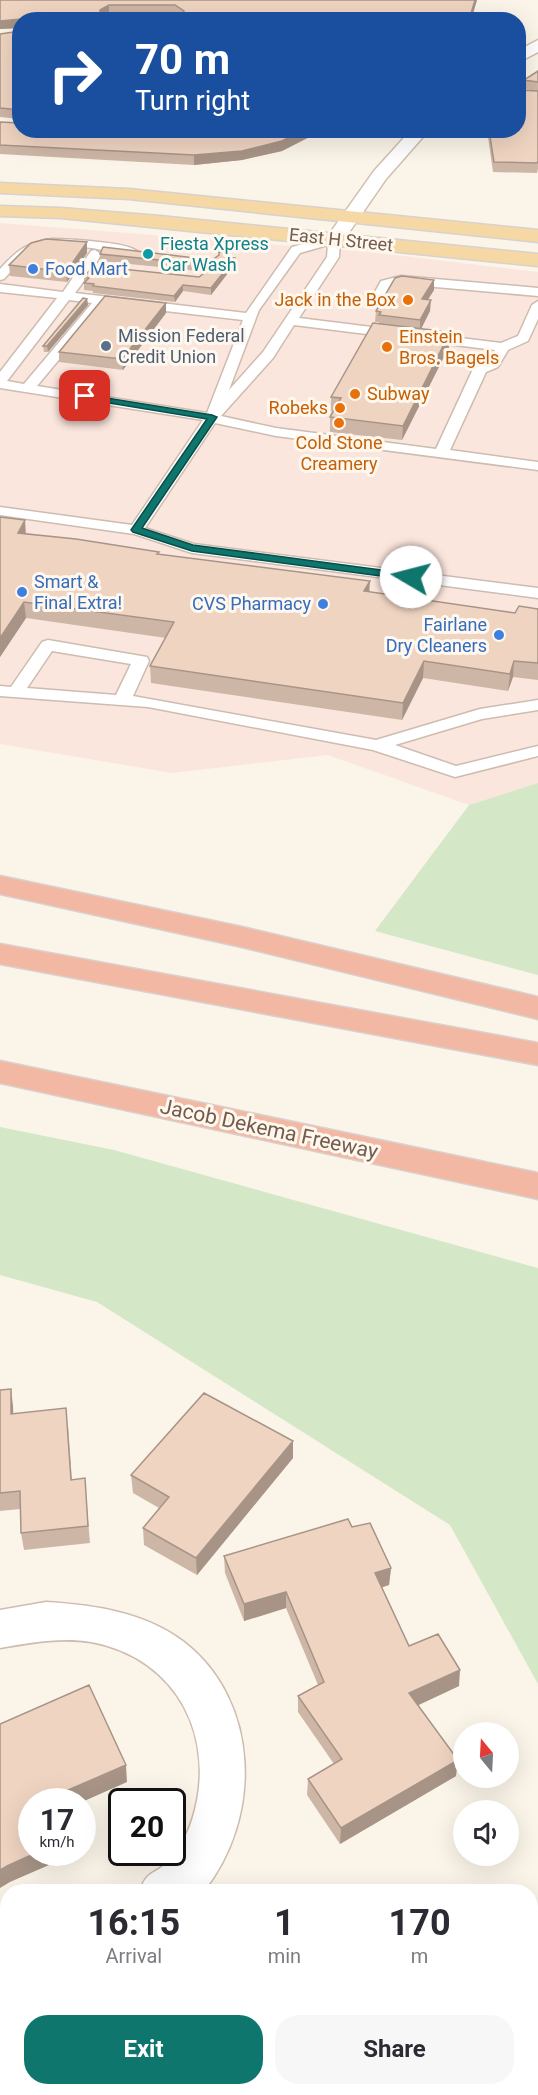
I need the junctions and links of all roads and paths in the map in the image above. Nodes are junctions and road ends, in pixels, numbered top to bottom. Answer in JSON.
{"nodes":[{"id":1,"x":414,"y":138,"type":"edge"},
{"id":2,"x":0,"y":188,"type":"edge"},
{"id":3,"x":0,"y":211,"type":"edge"},
{"id":4,"x":349,"y":217,"type":"junction"},
{"id":5,"x":538,"y":236,"type":"edge"},
{"id":6,"x":334,"y":240,"type":"junction"},
{"id":7,"x":139,"y":252,"type":"edge"},
{"id":8,"x":95,"y":254,"type":"dead end"},
{"id":9,"x":538,"y":260,"type":"edge"},
{"id":10,"x":89,"y":266,"type":"junction"},
{"id":11,"x":104,"y":268,"type":"edge"},
{"id":12,"x":0,"y":276,"type":"edge"},
{"id":13,"x":0,"y":288,"type":"edge"},
{"id":14,"x":538,"y":292,"type":"edge"},
{"id":15,"x":65,"y":295,"type":"junction"},
{"id":16,"x":102,"y":299,"type":"junction"},
{"id":17,"x":377,"y":299,"type":"dead end"},
{"id":18,"x":538,"y":305,"type":"edge"},
{"id":19,"x":363,"y":314,"type":"dead end"},
{"id":20,"x":249,"y":317,"type":"junction"},
{"id":21,"x":290,"y":321,"type":"junction"},
{"id":22,"x":350,"y":328,"type":"junction"},
{"id":23,"x":503,"y":346,"type":"junction"},
{"id":24,"x":0,"y":352,"type":"edge"},
{"id":25,"x":21,"y":354,"type":"junction"},
{"id":26,"x":0,"y":382,"type":"edge"},
{"id":27,"x":28,"y":388,"type":"junction"},
{"id":28,"x":212,"y":417,"type":"junction"},
{"id":29,"x":441,"y":454,"type":"junction"},
{"id":30,"x":538,"y":466,"type":"edge"},
{"id":31,"x":0,"y":511,"type":"edge"},
{"id":32,"x":136,"y":530,"type":"junction"},
{"id":33,"x":538,"y":593,"type":"edge"},
{"id":34,"x":8,"y":692,"type":"edge"},
{"id":35,"x":122,"y":700,"type":"junction"},
{"id":36,"x":538,"y":705,"type":"edge"},
{"id":37,"x":377,"y":745,"type":"junction"},
{"id":38,"x":538,"y":751,"type":"edge"},
{"id":39,"x":0,"y":885,"type":"edge"},
{"id":40,"x":0,"y":954,"type":"edge"},
{"id":41,"x":538,"y":1008,"type":"edge"},
{"id":42,"x":538,"y":1054,"type":"edge"},
{"id":43,"x":0,"y":1072,"type":"edge"},
{"id":44,"x":538,"y":1186,"type":"edge"},
{"id":45,"x":0,"y":1629,"type":"edge"},
{"id":46,"x":176,"y":1884,"type":"edge"}],
"edges":[{"from":1,"to":4,"type":"street"},
{"from":2,"to":4,"type":"main road","name":"East H Street"},
{"from":3,"to":6,"type":"main road","name":"East H Street"},
{"from":4,"to":5,"type":"main road","name":"East H Street"},
{"from":4,"to":6,"type":"street"},
{"from":6,"to":9,"type":"main road","name":"East H Street"},
{"from":6,"to":20,"type":"lane"},
{"from":6,"to":21,"type":"lane"},
{"from":7,"to":12,"type":"lane"},
{"from":8,"to":10,"type":"lane"},
{"from":10,"to":11,"type":"lane"},
{"from":10,"to":15,"type":"lane"},
{"from":13,"to":15,"type":"lane"},
{"from":14,"to":17,"type":"lane"},
{"from":15,"to":16,"type":"lane"},
{"from":15,"to":25,"type":"lane"},
{"from":16,"to":20,"type":"lane"},
{"from":16,"to":27,"type":"lane"},
{"from":18,"to":23,"type":"lane"},
{"from":19,"to":22,"type":"lane"},
{"from":20,"to":28,"type":"lane"},
{"from":21,"to":22,"type":"lane"},
{"from":21,"to":28,"type":"lane"},
{"from":22,"to":23,"type":"lane"},
{"from":23,"to":29,"type":"lane"},
{"from":24,"to":25,"type":"lane"},
{"from":25,"to":26,"type":"lane"},
{"from":26,"to":27,"type":"lane"},
{"from":27,"to":28,"type":"lane"},
{"from":28,"to":29,"type":"lane"},
{"from":28,"to":32,"type":"lane"},
{"from":29,"to":30,"type":"lane"},
{"from":31,"to":32,"type":"lane"},
{"from":32,"to":33,"type":"lane"},
{"from":34,"to":35,"type":"lane"},
{"from":34,"to":35,"type":"lane"},
{"from":35,"to":37,"type":"lane"},
{"from":36,"to":37,"type":"lane"},
{"from":37,"to":38,"type":"lane"},
{"from":39,"to":41,"type":"highway"},
{"from":40,"to":42,"type":"highway"},
{"from":43,"to":44,"type":"highway","name":"Jacob Dekema Freeway"},
{"from":45,"to":46,"type":"street"}]}
